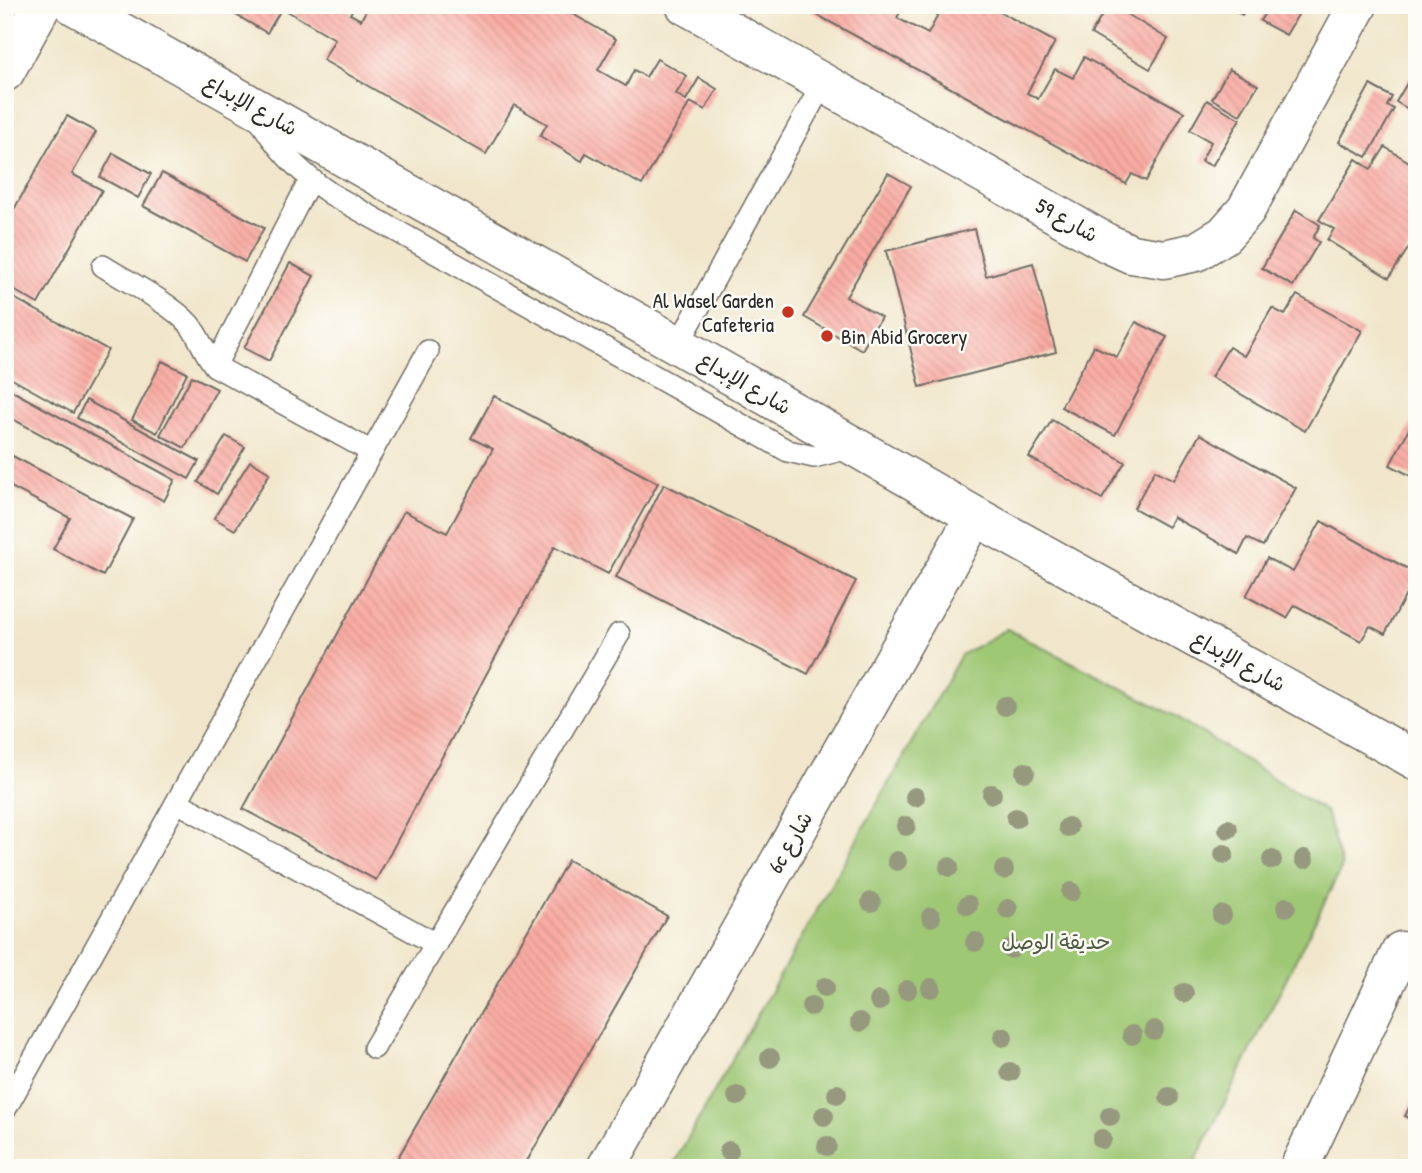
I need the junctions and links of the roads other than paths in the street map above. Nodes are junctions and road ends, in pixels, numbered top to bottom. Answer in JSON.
{"nodes":[{"id":1,"x":42,"y":5,"type":"edge"},
{"id":2,"x":73,"y":5,"type":"edge"},
{"id":3,"x":685,"y":5,"type":"edge"},
{"id":4,"x":1358,"y":5,"type":"edge"},
{"id":5,"x":5,"y":72,"type":"edge"},
{"id":6,"x":823,"y":83,"type":"junction"},
{"id":7,"x":251,"y":105,"type":"junction"},
{"id":8,"x":310,"y":180,"type":"junction"},
{"id":9,"x":103,"y":266,"type":"dead end"},
{"id":10,"x":678,"y":345,"type":"junction"},
{"id":11,"x":428,"y":351,"type":"dead end"},
{"id":12,"x":215,"y":366,"type":"junction"},
{"id":13,"x":856,"y":446,"type":"junction"},
{"id":14,"x":372,"y":452,"type":"junction"},
{"id":15,"x":975,"y":516,"type":"junction"},
{"id":16,"x":619,"y":634,"type":"dead end"},
{"id":17,"x":1417,"y":761,"type":"edge"},
{"id":18,"x":177,"y":802,"type":"junction"},
{"id":19,"x":436,"y":944,"type":"junction"},
{"id":20,"x":1401,"y":951,"type":"dead end"},
{"id":21,"x":374,"y":1048,"type":"dead end"},
{"id":22,"x":5,"y":1110,"type":"edge"},
{"id":23,"x":606,"y":1168,"type":"edge"},
{"id":24,"x":1299,"y":1168,"type":"edge"}],
"edges":[{"from":1,"to":5,"type":"street"},
{"from":2,"to":7,"type":"street","name":"شارع الإبداع"},
{"from":3,"to":6,"type":"street","name":"شارع 59"},
{"from":4,"to":6,"type":"street","name":"شارع 59"},
{"from":6,"to":10,"type":"lane"},
{"from":7,"to":8,"type":"lane"},
{"from":7,"to":10,"type":"street","name":"شارع الإبداع"},
{"from":8,"to":12,"type":"lane"},
{"from":8,"to":13,"type":"lane"},
{"from":9,"to":12,"type":"lane"},
{"from":10,"to":13,"type":"street","name":"شارع الإبداع"},
{"from":11,"to":14,"type":"lane"},
{"from":12,"to":14,"type":"lane"},
{"from":13,"to":15,"type":"street","name":"شارع الإبداع"},
{"from":14,"to":18,"type":"lane"},
{"from":15,"to":17,"type":"street","name":"شارع الإبداع"},
{"from":15,"to":23,"type":"street","name":"6c شارع"},
{"from":16,"to":19,"type":"lane"},
{"from":18,"to":19,"type":"lane"},
{"from":18,"to":22,"type":"lane"},
{"from":19,"to":21,"type":"lane"},
{"from":20,"to":24,"type":"street"}]}
